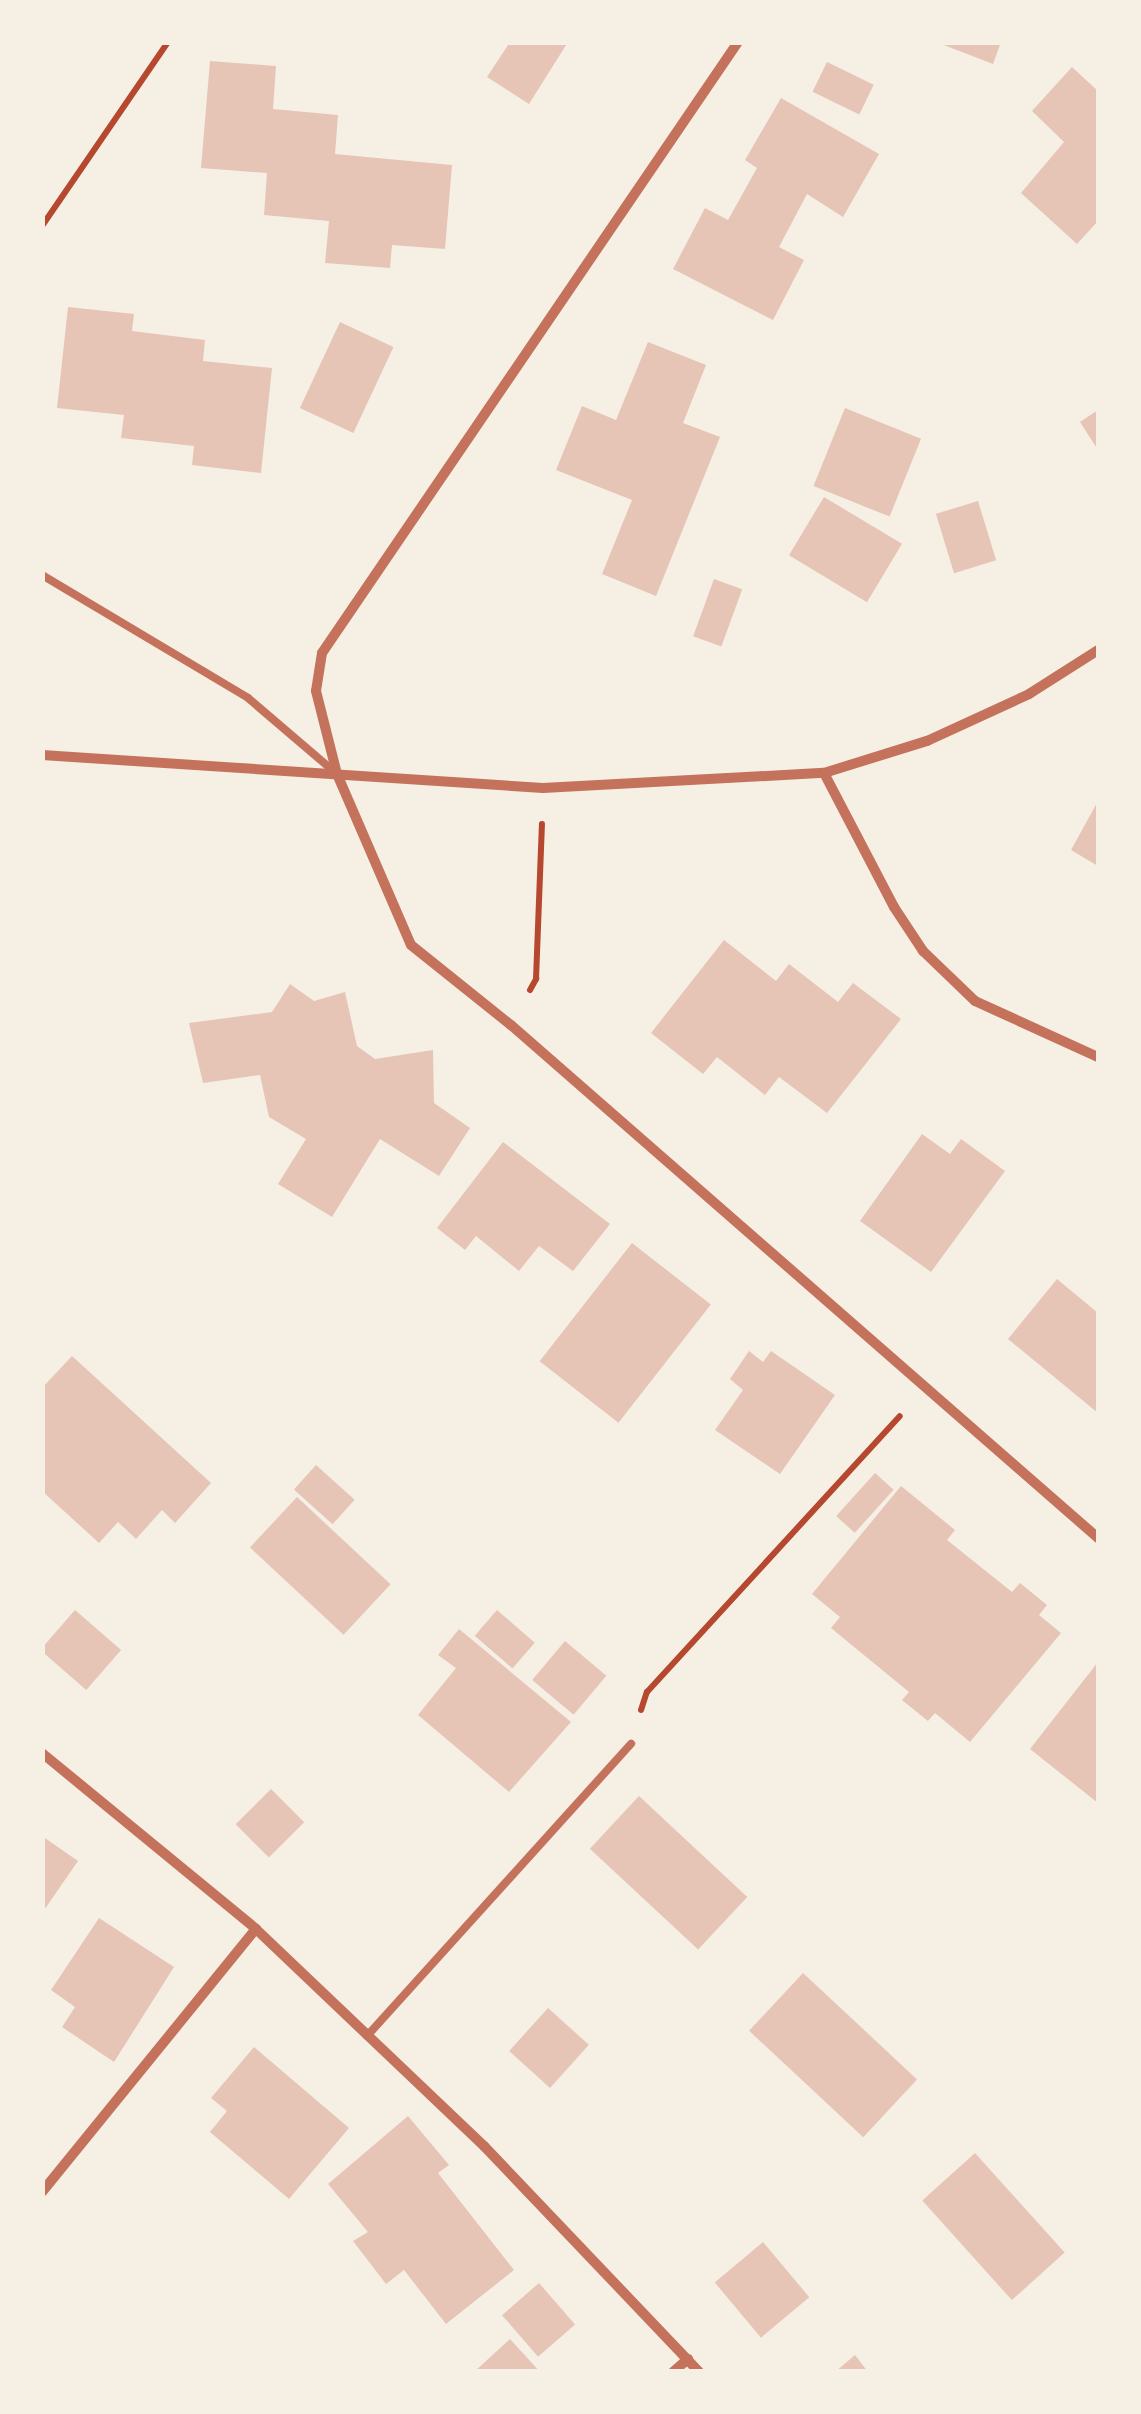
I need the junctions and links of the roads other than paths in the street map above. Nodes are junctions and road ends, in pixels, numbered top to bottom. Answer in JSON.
{"nodes":[{"id":1,"x":738,"y":42,"type":"edge"},
{"id":2,"x":42,"y":575,"type":"edge"},
{"id":3,"x":1098,"y":650,"type":"edge"},
{"id":4,"x":42,"y":755,"type":"edge"},
{"id":5,"x":824,"y":772,"type":"junction"},
{"id":6,"x":337,"y":774,"type":"junction"},
{"id":7,"x":1098,"y":1057,"type":"edge"},
{"id":8,"x":1098,"y":1538,"type":"edge"},
{"id":9,"x":630,"y":1744,"type":"dead end"},
{"id":10,"x":42,"y":1752,"type":"edge"},
{"id":11,"x":256,"y":1930,"type":"junction"},
{"id":12,"x":367,"y":2036,"type":"junction"},
{"id":13,"x":42,"y":2192,"type":"edge"},
{"id":14,"x":688,"y":2359,"type":"junction"},
{"id":15,"x":673,"y":2372,"type":"edge"},
{"id":16,"x":698,"y":2372,"type":"edge"}],
"edges":[{"from":1,"to":6,"type":"street"},
{"from":2,"to":6,"type":"lane"},
{"from":3,"to":5,"type":"street"},
{"from":4,"to":6,"type":"street"},
{"from":5,"to":6,"type":"street"},
{"from":5,"to":7,"type":"street"},
{"from":6,"to":8,"type":"street"},
{"from":9,"to":12,"type":"lane"},
{"from":10,"to":11,"type":"street"},
{"from":11,"to":12,"type":"street"},
{"from":11,"to":13,"type":"street"},
{"from":12,"to":14,"type":"street"},
{"from":14,"to":15,"type":"street"},
{"from":14,"to":16,"type":"street"}]}
